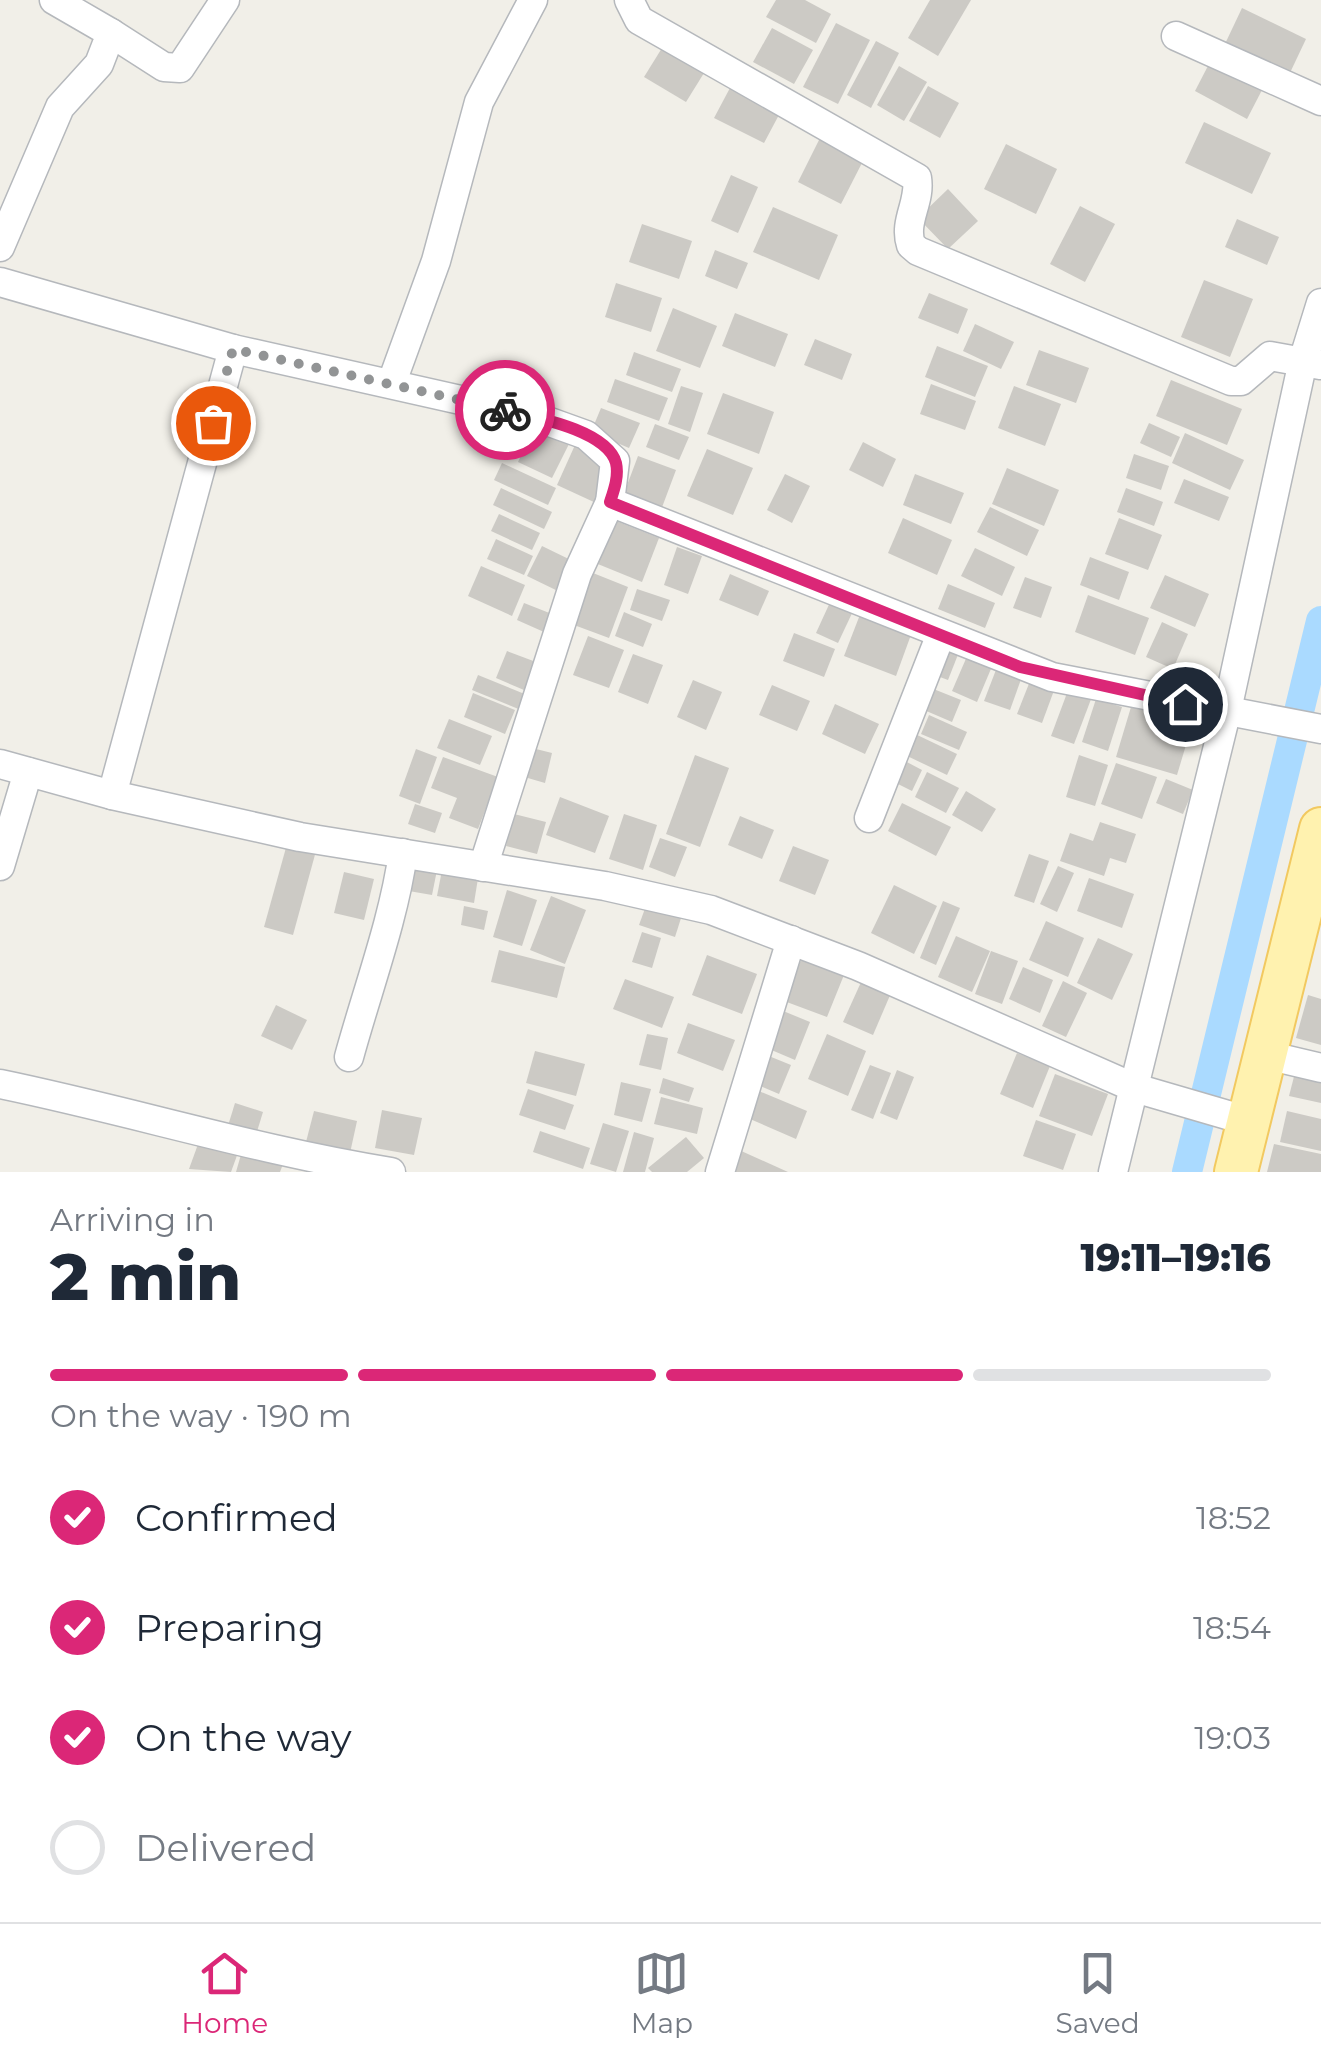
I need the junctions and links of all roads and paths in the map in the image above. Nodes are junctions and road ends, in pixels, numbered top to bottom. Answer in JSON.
{"nodes":[{"id":1,"x":54,"y":0,"type":"edge"},
{"id":2,"x":224,"y":0,"type":"edge"},
{"id":3,"x":533,"y":0,"type":"edge"},
{"id":4,"x":629,"y":0,"type":"edge"},
{"id":5,"x":111,"y":33,"type":"junction"},
{"id":6,"x":1176,"y":36,"type":"dead end"},
{"id":7,"x":1321,"y":100,"type":"edge"},
{"id":8,"x":0,"y":248,"type":"edge"},
{"id":9,"x":0,"y":282,"type":"edge"},
{"id":10,"x":1321,"y":303,"type":"edge"},
{"id":11,"x":233,"y":349,"type":"junction"},
{"id":12,"x":1312,"y":364,"type":"edge"},
{"id":13,"x":392,"y":382,"type":"junction"},
{"id":14,"x":610,"y":502,"type":"junction"},
{"id":15,"x":942,"y":634,"type":"junction"},
{"id":16,"x":1236,"y":712,"type":"junction"},
{"id":17,"x":1317,"y":728,"type":"edge"},
{"id":18,"x":0,"y":764,"type":"edge"},
{"id":19,"x":28,"y":772,"type":"junction"},
{"id":20,"x":112,"y":796,"type":"junction"},
{"id":21,"x":869,"y":818,"type":"dead end"},
{"id":22,"x":1321,"y":829,"type":"edge"},
{"id":23,"x":403,"y":853,"type":"junction"},
{"id":24,"x":0,"y":866,"type":"edge"},
{"id":25,"x":484,"y":867,"type":"junction"},
{"id":26,"x":791,"y":940,"type":"junction"},
{"id":27,"x":1266,"y":1054,"type":"junction"},
{"id":28,"x":349,"y":1057,"type":"dead end"},
{"id":29,"x":1321,"y":1068,"type":"edge"},
{"id":30,"x":0,"y":1084,"type":"edge"},
{"id":31,"x":1142,"y":1090,"type":"junction"},
{"id":32,"x":1234,"y":1116,"type":"junction"},
{"id":33,"x":391,"y":1172,"type":"edge"},
{"id":34,"x":720,"y":1172,"type":"edge"},
{"id":35,"x":1113,"y":1172,"type":"edge"},
{"id":36,"x":1236,"y":1172,"type":"edge"}],
"edges":[{"from":1,"to":5,"type":"street"},
{"from":2,"to":5,"type":"street"},
{"from":3,"to":13,"type":"street"},
{"from":4,"to":12,"type":"street"},
{"from":5,"to":8,"type":"street"},
{"from":6,"to":7,"type":"street"},
{"from":9,"to":11,"type":"street"},
{"from":10,"to":12,"type":"street"},
{"from":11,"to":13,"type":"street"},
{"from":11,"to":20,"type":"street"},
{"from":12,"to":16,"type":"street"},
{"from":13,"to":14,"type":"street"},
{"from":14,"to":15,"type":"street"},
{"from":14,"to":25,"type":"street"},
{"from":15,"to":16,"type":"street"},
{"from":15,"to":21,"type":"street"},
{"from":16,"to":17,"type":"street"},
{"from":16,"to":31,"type":"street"},
{"from":18,"to":19,"type":"street"},
{"from":19,"to":20,"type":"street"},
{"from":19,"to":24,"type":"street"},
{"from":20,"to":23,"type":"street"},
{"from":22,"to":27,"type":"main road"},
{"from":23,"to":25,"type":"street"},
{"from":23,"to":28,"type":"street"},
{"from":25,"to":26,"type":"street"},
{"from":26,"to":31,"type":"street"},
{"from":26,"to":34,"type":"street"},
{"from":27,"to":29,"type":"street"},
{"from":27,"to":32,"type":"main road"},
{"from":30,"to":33,"type":"street"},
{"from":31,"to":32,"type":"street"},
{"from":31,"to":35,"type":"street"},
{"from":32,"to":36,"type":"main road"}]}
